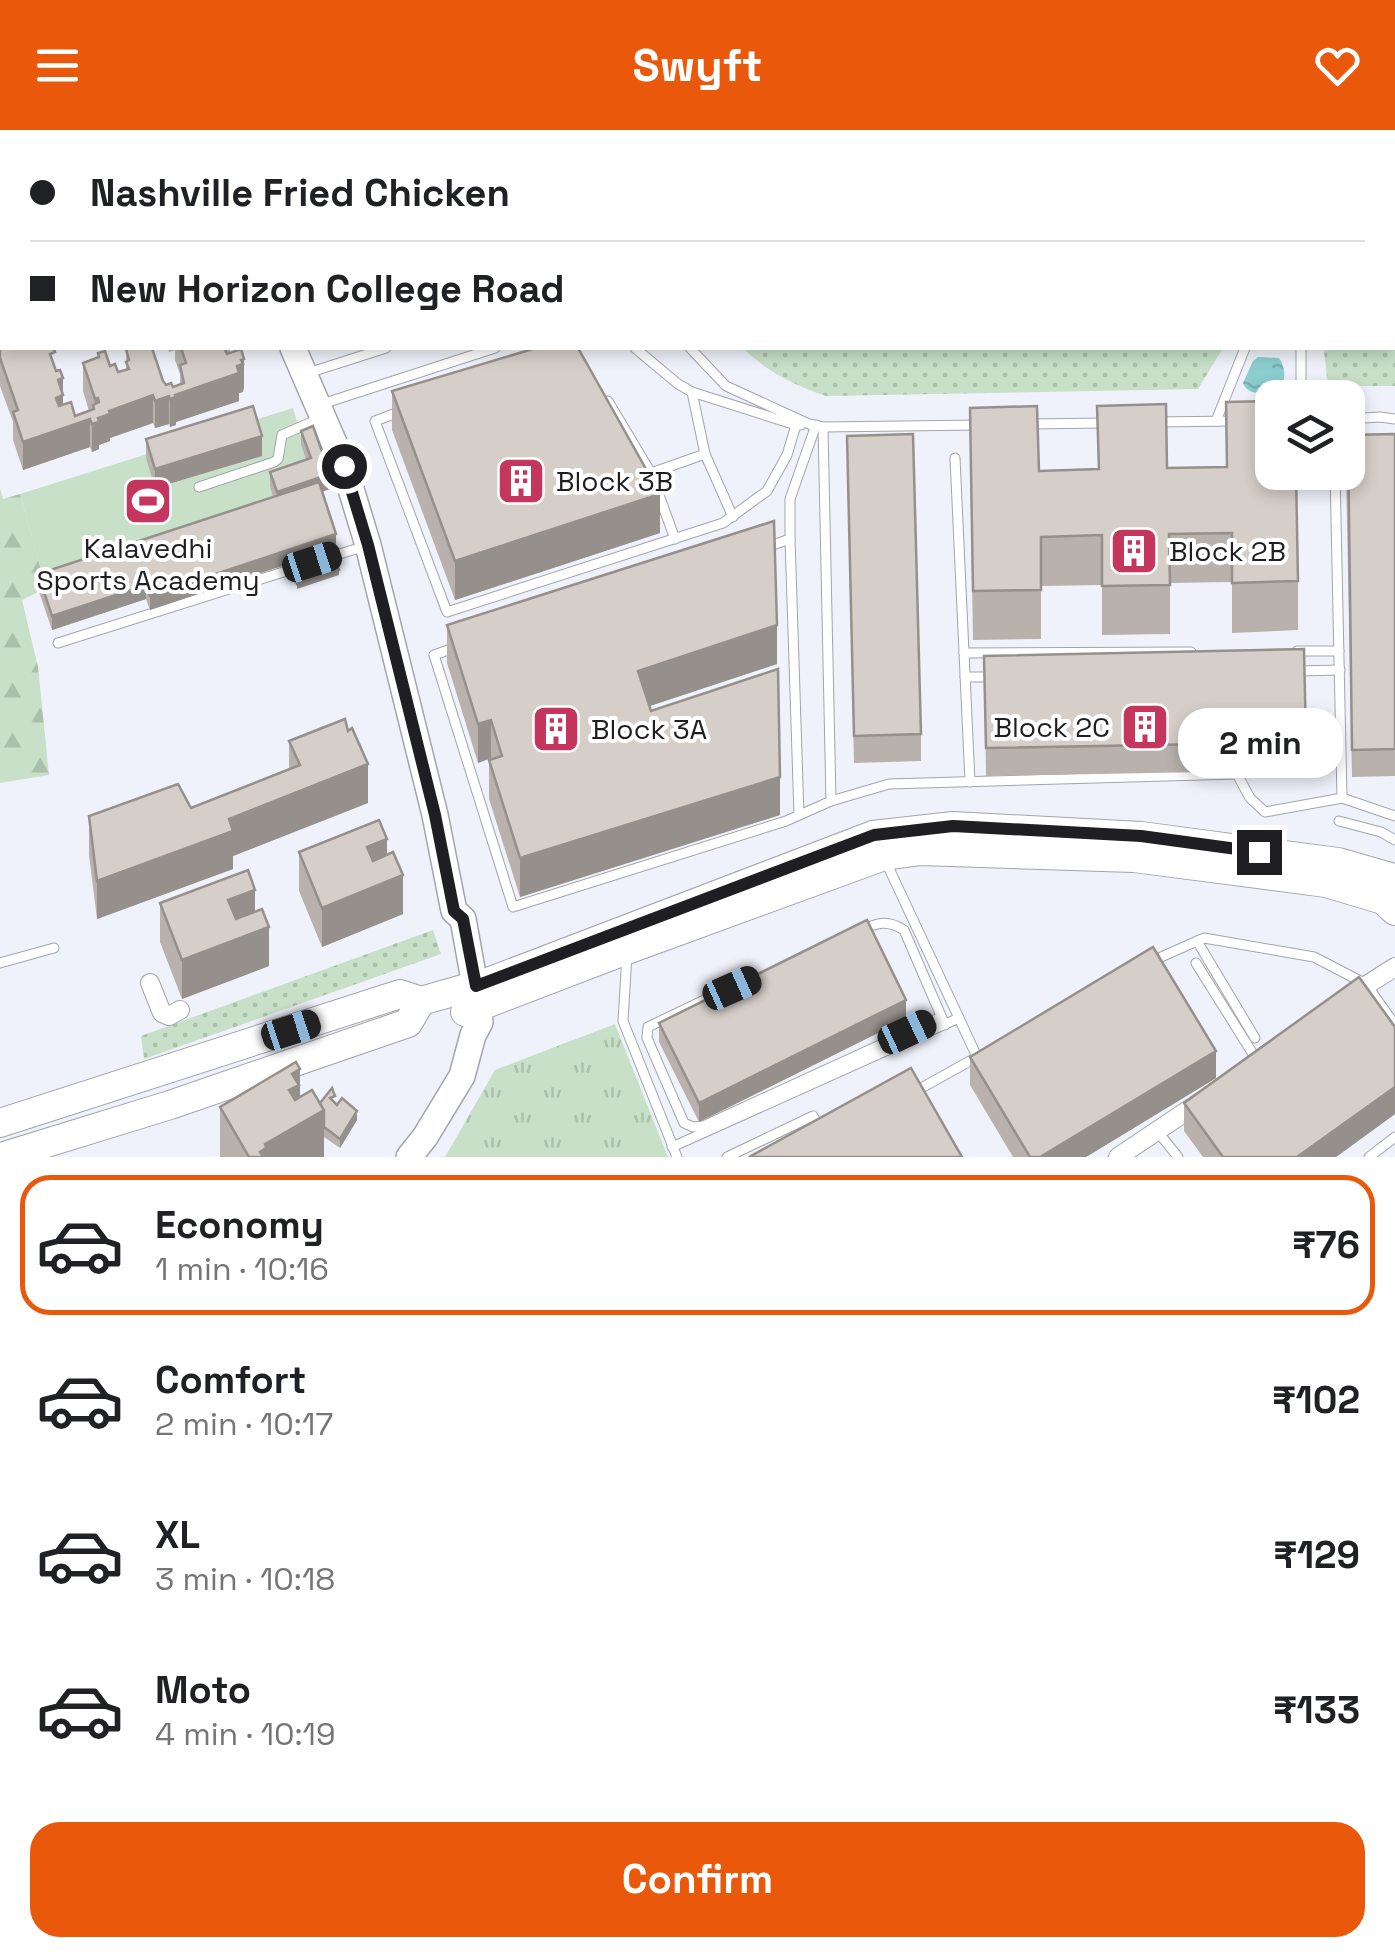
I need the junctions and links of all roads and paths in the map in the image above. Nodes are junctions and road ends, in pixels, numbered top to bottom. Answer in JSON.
{"nodes":[{"id":1,"x":294,"y":350,"type":"edge"},
{"id":2,"x":380,"y":350,"type":"edge"},
{"id":3,"x":489,"y":350,"type":"edge"},
{"id":4,"x":637,"y":350,"type":"edge"},
{"id":5,"x":692,"y":350,"type":"edge"},
{"id":6,"x":1245,"y":350,"type":"edge"},
{"id":7,"x":1301,"y":350,"type":"edge"},
{"id":8,"x":306,"y":374,"type":"junction"},
{"id":9,"x":1302,"y":380,"type":"edge"},
{"id":10,"x":692,"y":392,"type":"junction"},
{"id":11,"x":606,"y":398,"type":"edge"},
{"id":12,"x":412,"y":408,"type":"edge"},
{"id":13,"x":322,"y":410,"type":"junction"},
{"id":14,"x":1365,"y":418,"type":"edge"},
{"id":15,"x":1395,"y":419,"type":"edge"},
{"id":16,"x":1254,"y":420,"type":"edge"},
{"id":17,"x":1216,"y":421,"type":"junction"},
{"id":18,"x":1138,"y":422,"type":"edge"},
{"id":19,"x":1118,"y":423,"type":"edge"},
{"id":20,"x":1000,"y":424,"type":"edge"},
{"id":21,"x":1020,"y":424,"type":"edge"},
{"id":22,"x":796,"y":425,"type":"junction"},
{"id":23,"x":816,"y":426,"type":"junction"},
{"id":24,"x":705,"y":454,"type":"junction"},
{"id":25,"x":956,"y":458,"type":"dead end"},
{"id":26,"x":651,"y":473,"type":"junction"},
{"id":27,"x":199,"y":487,"type":"dead end"},
{"id":28,"x":1335,"y":490,"type":"edge"},
{"id":29,"x":733,"y":517,"type":"junction"},
{"id":30,"x":675,"y":539,"type":"junction"},
{"id":31,"x":790,"y":539,"type":"junction"},
{"id":32,"x":368,"y":545,"type":"junction"},
{"id":33,"x":752,"y":552,"type":"edge"},
{"id":34,"x":472,"y":642,"type":"edge"},
{"id":35,"x":58,"y":643,"type":"dead end"},
{"id":36,"x":1339,"y":650,"type":"junction"},
{"id":37,"x":1280,"y":651,"type":"edge"},
{"id":38,"x":1201,"y":652,"type":"edge"},
{"id":39,"x":964,"y":654,"type":"junction"},
{"id":40,"x":1340,"y":670,"type":"junction"},
{"id":41,"x":1280,"y":671,"type":"edge"},
{"id":42,"x":1004,"y":676,"type":"edge"},
{"id":43,"x":965,"y":677,"type":"junction"},
{"id":44,"x":970,"y":782,"type":"junction"},
{"id":45,"x":1342,"y":798,"type":"junction"},
{"id":46,"x":831,"y":801,"type":"junction"},
{"id":47,"x":799,"y":816,"type":"junction"},
{"id":48,"x":1395,"y":816,"type":"edge"},
{"id":49,"x":1339,"y":821,"type":"dead end"},
{"id":50,"x":1395,"y":840,"type":"edge"},
{"id":51,"x":878,"y":845,"type":"junction"},
{"id":52,"x":1395,"y":881,"type":"edge"},
{"id":53,"x":1395,"y":910,"type":"edge"},
{"id":54,"x":841,"y":938,"type":"edge"},
{"id":55,"x":1197,"y":942,"type":"junction"},
{"id":56,"x":54,"y":948,"type":"dead end"},
{"id":57,"x":627,"y":950,"type":"junction"},
{"id":58,"x":0,"y":962,"type":"edge"},
{"id":59,"x":1196,"y":963,"type":"dead end"},
{"id":60,"x":1395,"y":967,"type":"edge"},
{"id":61,"x":1136,"y":968,"type":"edge"},
{"id":62,"x":150,"y":983,"type":"dead end"},
{"id":63,"x":1366,"y":984,"type":"junction"},
{"id":64,"x":732,"y":988,"type":"edge"},
{"id":65,"x":422,"y":1001,"type":"junction"},
{"id":66,"x":1336,"y":1006,"type":"edge"},
{"id":67,"x":471,"y":1007,"type":"junction"},
{"id":68,"x":180,"y":1010,"type":"dead end"},
{"id":69,"x":959,"y":1018,"type":"junction"},
{"id":70,"x":943,"y":1021,"type":"junction"},
{"id":71,"x":1394,"y":1023,"type":"edge"},
{"id":72,"x":1256,"y":1038,"type":"dead end"},
{"id":73,"x":993,"y":1048,"type":"edge"},
{"id":74,"x":977,"y":1057,"type":"junction"},
{"id":75,"x":1258,"y":1061,"type":"edge"},
{"id":76,"x":109,"y":1088,"type":"junction"},
{"id":77,"x":1215,"y":1092,"type":"edge"},
{"id":78,"x":910,"y":1094,"type":"edge"},
{"id":79,"x":122,"y":1120,"type":"junction"},
{"id":80,"x":0,"y":1123,"type":"edge"},
{"id":81,"x":807,"y":1130,"type":"edge"},
{"id":82,"x":1157,"y":1132,"type":"junction"},
{"id":83,"x":1395,"y":1136,"type":"edge"},
{"id":84,"x":827,"y":1141,"type":"edge"},
{"id":85,"x":675,"y":1152,"type":"edge"},
{"id":86,"x":1,"y":1157,"type":"edge"},
{"id":87,"x":409,"y":1157,"type":"edge"},
{"id":88,"x":727,"y":1157,"type":"edge"},
{"id":89,"x":754,"y":1157,"type":"edge"},
{"id":90,"x":1118,"y":1157,"type":"edge"},
{"id":91,"x":1178,"y":1157,"type":"edge"},
{"id":92,"x":1369,"y":1157,"type":"edge"}],
"edges":[{"from":1,"to":8,"type":"main road"},
{"from":2,"to":8,"type":"lane"},
{"from":3,"to":13,"type":"lane"},
{"from":4,"to":10,"type":"lane"},
{"from":5,"to":23,"type":"lane"},
{"from":6,"to":17,"type":"lane"},
{"from":7,"to":9,"type":"lane"},
{"from":8,"to":13,"type":"main road"},
{"from":10,"to":22,"type":"lane"},
{"from":10,"to":24,"type":"lane"},
{"from":11,"to":26,"type":"lane"},
{"from":12,"to":30,"type":"lane"},
{"from":13,"to":27,"type":"lane"},
{"from":13,"to":32,"type":"main road"},
{"from":14,"to":15,"type":"lane"},
{"from":16,"to":17,"type":"lane"},
{"from":17,"to":18,"type":"lane"},
{"from":19,"to":21,"type":"lane"},
{"from":20,"to":23,"type":"lane"},
{"from":22,"to":23,"type":"lane"},
{"from":22,"to":29,"type":"lane"},
{"from":23,"to":31,"type":"lane"},
{"from":23,"to":46,"type":"lane"},
{"from":24,"to":26,"type":"lane"},
{"from":24,"to":29,"type":"lane"},
{"from":25,"to":39,"type":"lane"},
{"from":26,"to":30,"type":"lane"},
{"from":28,"to":36,"type":"lane"},
{"from":29,"to":30,"type":"lane"},
{"from":31,"to":33,"type":"lane"},
{"from":31,"to":47,"type":"lane"},
{"from":32,"to":35,"type":"lane"},
{"from":32,"to":67,"type":"main road"},
{"from":34,"to":47,"type":"lane"},
{"from":36,"to":37,"type":"lane"},
{"from":36,"to":40,"type":"lane"},
{"from":38,"to":39,"type":"lane"},
{"from":39,"to":43,"type":"lane"},
{"from":40,"to":41,"type":"lane"},
{"from":40,"to":45,"type":"lane"},
{"from":42,"to":43,"type":"lane"},
{"from":43,"to":44,"type":"lane"},
{"from":44,"to":45,"type":"lane"},
{"from":44,"to":46,"type":"lane"},
{"from":45,"to":48,"type":"lane"},
{"from":46,"to":47,"type":"lane"},
{"from":49,"to":50,"type":"lane"},
{"from":51,"to":52,"type":"main road"},
{"from":51,"to":53,"type":"main road"},
{"from":51,"to":57,"type":"main road"},
{"from":51,"to":67,"type":"main road"},
{"from":51,"to":69,"type":"lane"},
{"from":54,"to":70,"type":"lane"},
{"from":55,"to":61,"type":"lane"},
{"from":55,"to":63,"type":"lane"},
{"from":55,"to":72,"type":"lane"},
{"from":56,"to":58,"type":"lane"},
{"from":57,"to":67,"type":"main road"},
{"from":57,"to":85,"type":"lane"},
{"from":59,"to":75,"type":"lane"},
{"from":60,"to":63,"type":"street"},
{"from":62,"to":68,"type":"street"},
{"from":63,"to":66,"type":"street"},
{"from":63,"to":71,"type":"lane"},
{"from":64,"to":70,"type":"lane"},
{"from":65,"to":67,"type":"main road"},
{"from":65,"to":76,"type":"main road"},
{"from":65,"to":79,"type":"main road"},
{"from":67,"to":87,"type":"main road"},
{"from":69,"to":70,"type":"lane"},
{"from":69,"to":74,"type":"lane"},
{"from":70,"to":85,"type":"lane"},
{"from":73,"to":74,"type":"lane"},
{"from":74,"to":78,"type":"lane"},
{"from":76,"to":79,"type":"main road"},
{"from":76,"to":80,"type":"main road"},
{"from":77,"to":82,"type":"street"},
{"from":79,"to":86,"type":"main road"},
{"from":81,"to":89,"type":"lane"},
{"from":82,"to":90,"type":"street"},
{"from":82,"to":91,"type":"lane"},
{"from":83,"to":92,"type":"lane"},
{"from":84,"to":88,"type":"lane"}]}
